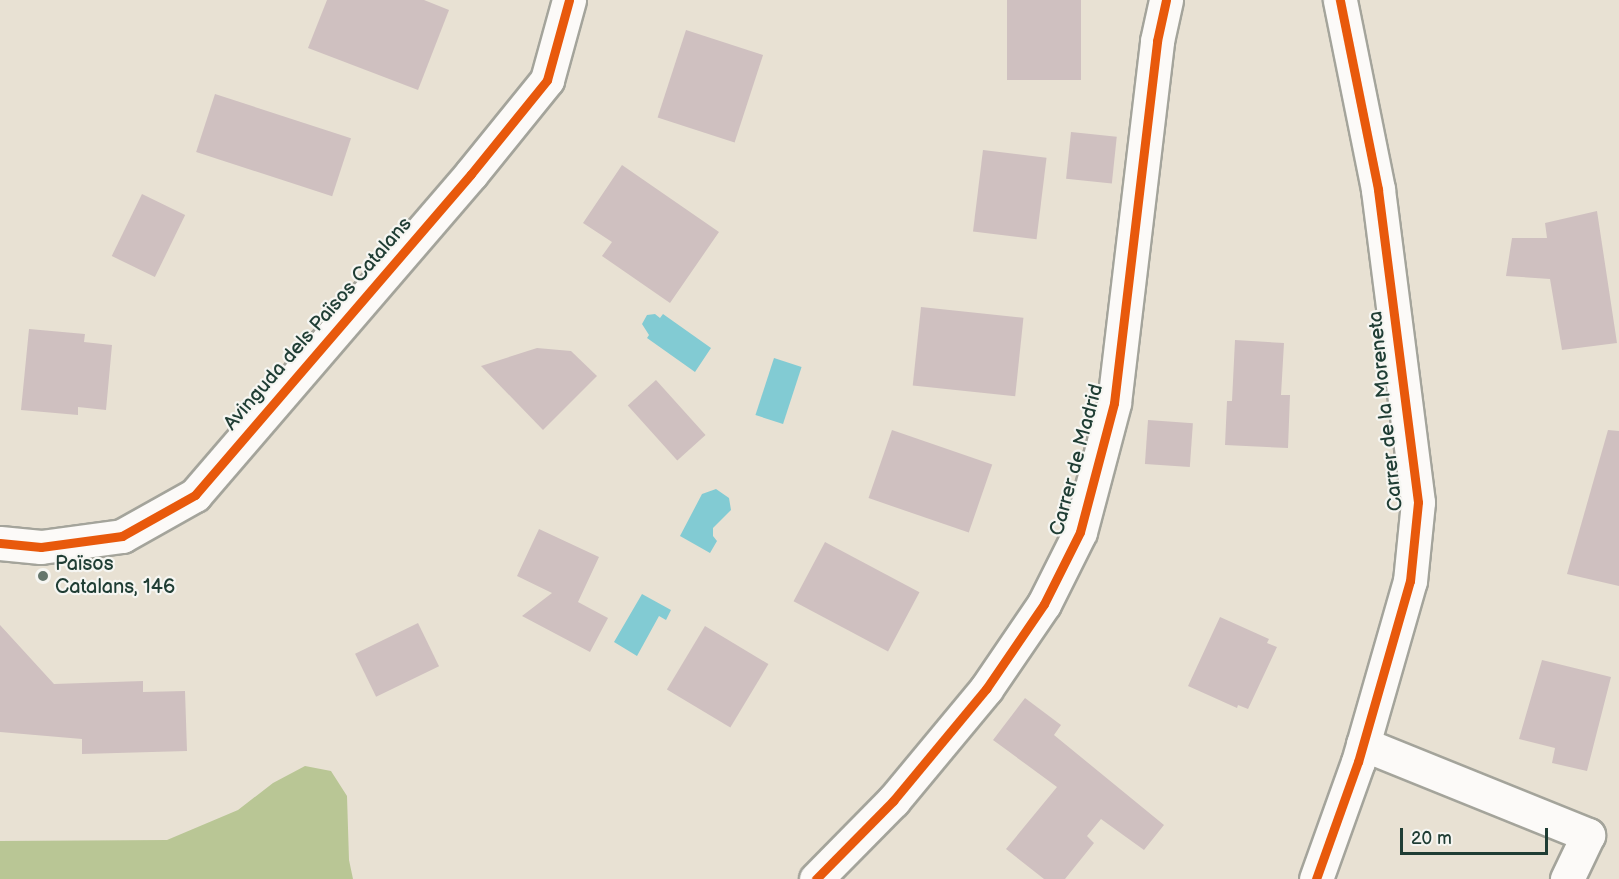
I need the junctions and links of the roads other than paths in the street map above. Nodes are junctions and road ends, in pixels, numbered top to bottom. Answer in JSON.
{"nodes":[{"id":1,"x":569,"y":0,"type":"edge"},
{"id":2,"x":1166,"y":0,"type":"edge"},
{"id":3,"x":1340,"y":0,"type":"edge"},
{"id":4,"x":0,"y":543,"type":"edge"},
{"id":5,"x":1363,"y":744,"type":"junction"},
{"id":6,"x":816,"y":879,"type":"edge"},
{"id":7,"x":1316,"y":879,"type":"edge"},
{"id":8,"x":1567,"y":879,"type":"edge"}],
"edges":[{"from":1,"to":4,"type":"street","name":"Avinguda dels Països Catalans"},
{"from":2,"to":6,"type":"street","name":"Carrer de Madrid"},
{"from":3,"to":5,"type":"street","name":"Carrer de la Moreneta"},
{"from":5,"to":7,"type":"street","name":"Carrer de la Moreneta"},
{"from":5,"to":8,"type":"street"}]}
